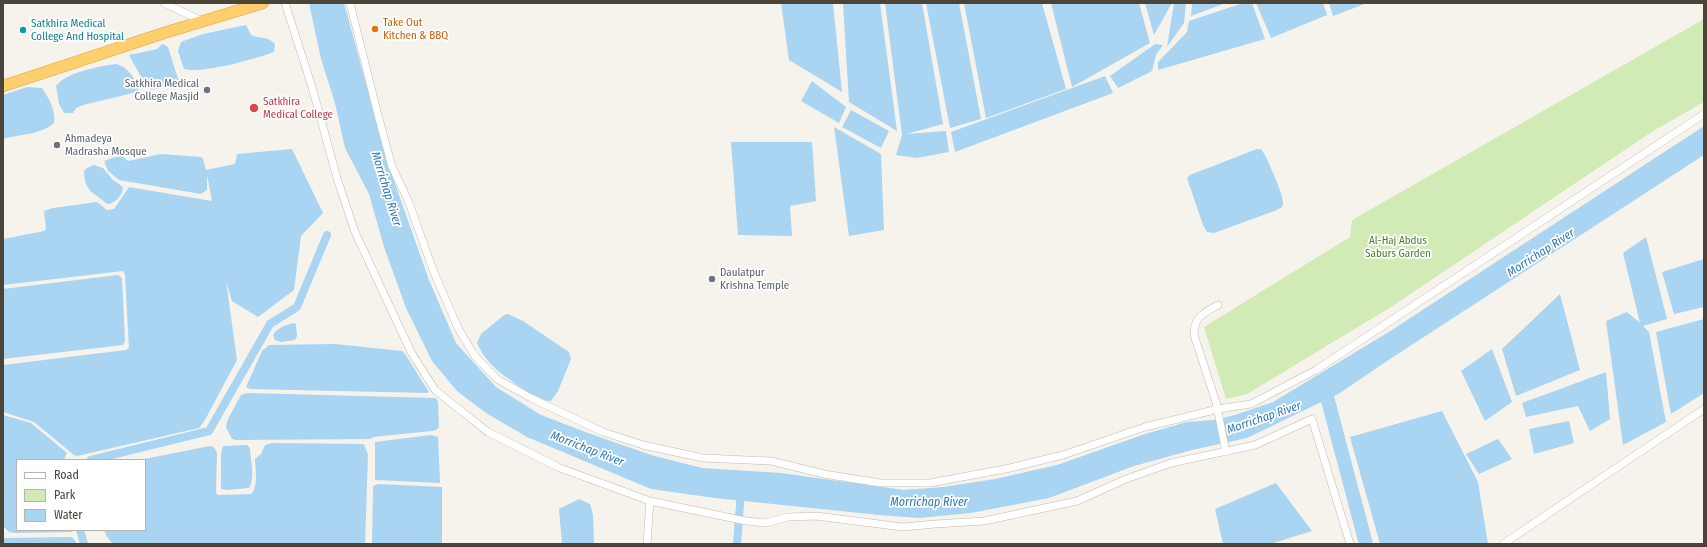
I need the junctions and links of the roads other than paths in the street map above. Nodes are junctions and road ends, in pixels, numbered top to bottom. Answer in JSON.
{"nodes":[{"id":1,"x":164,"y":3,"type":"edge"},
{"id":2,"x":263,"y":3,"type":"edge"},
{"id":3,"x":285,"y":3,"type":"edge"},
{"id":4,"x":350,"y":3,"type":"edge"},
{"id":5,"x":202,"y":21,"type":"junction"},
{"id":6,"x":3,"y":86,"type":"edge"},
{"id":7,"x":1704,"y":114,"type":"edge"},
{"id":8,"x":1218,"y":305,"type":"dead end"},
{"id":9,"x":1704,"y":409,"type":"edge"},
{"id":10,"x":1218,"y":411,"type":"junction"},
{"id":11,"x":1226,"y":450,"type":"junction"},
{"id":12,"x":650,"y":502,"type":"junction"},
{"id":13,"x":647,"y":544,"type":"edge"},
{"id":14,"x":1350,"y":544,"type":"edge"},
{"id":15,"x":1503,"y":544,"type":"edge"}],
"edges":[{"from":1,"to":5,"type":"street"},
{"from":2,"to":5,"type":"highway"},
{"from":3,"to":12,"type":"street"},
{"from":4,"to":10,"type":"street"},
{"from":5,"to":6,"type":"highway"},
{"from":7,"to":10,"type":"street"},
{"from":8,"to":10,"type":"street"},
{"from":9,"to":15,"type":"street"},
{"from":10,"to":11,"type":"street"},
{"from":11,"to":12,"type":"street"},
{"from":11,"to":14,"type":"street"},
{"from":12,"to":13,"type":"street"}]}
